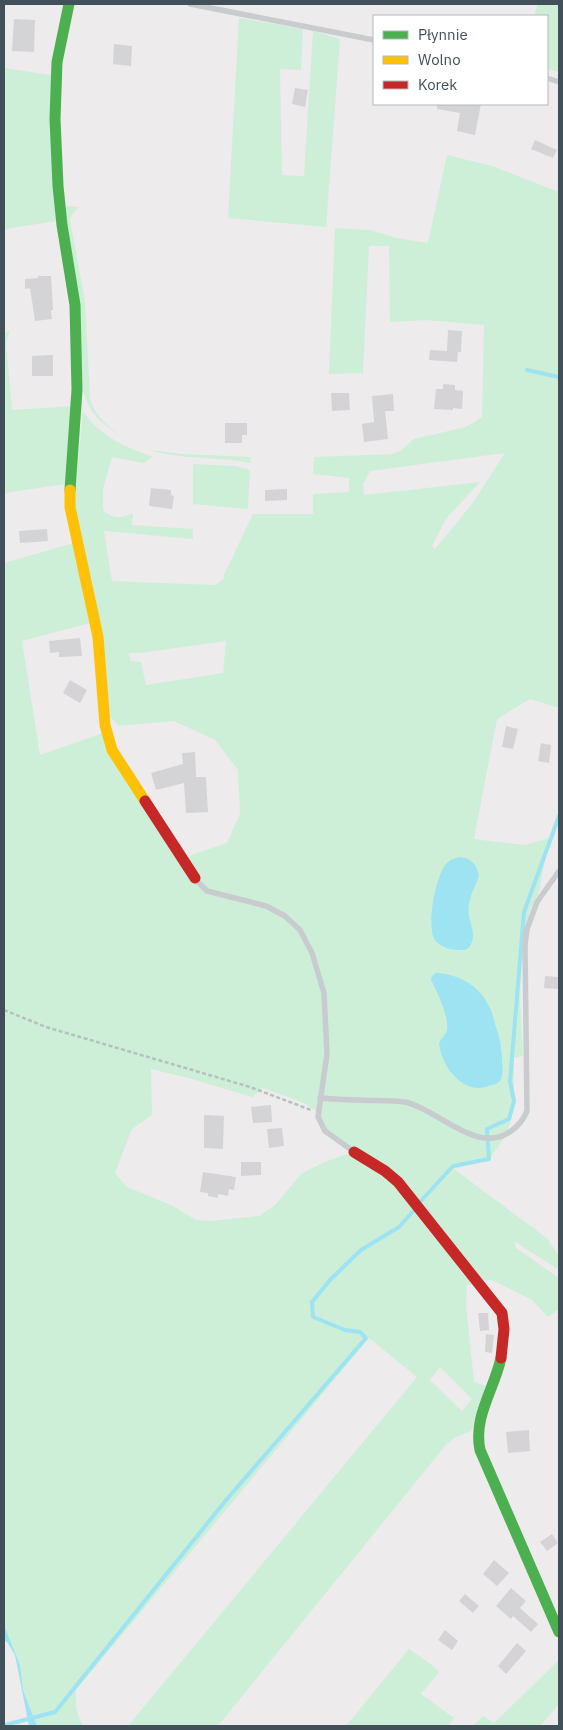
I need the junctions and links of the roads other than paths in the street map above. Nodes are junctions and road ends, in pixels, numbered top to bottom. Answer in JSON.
{"nodes":[{"id":1,"x":69,"y":4,"type":"edge"},
{"id":2,"x":190,"y":4,"type":"edge"},
{"id":3,"x":373,"y":40,"type":"edge"},
{"id":4,"x":559,"y":871,"type":"edge"},
{"id":5,"x":195,"y":878,"type":"joint"},
{"id":6,"x":320,"y":1098,"type":"junction"},
{"id":7,"x":354,"y":1152,"type":"joint"},
{"id":8,"x":559,"y":1632,"type":"edge"}],
"edges":[{"from":1,"to":5,"type":"street"},
{"from":2,"to":3,"type":"lane"},
{"from":4,"to":6,"type":"lane"},
{"from":5,"to":6,"type":"lane"},
{"from":6,"to":7,"type":"lane"},
{"from":7,"to":8,"type":"street"}]}
